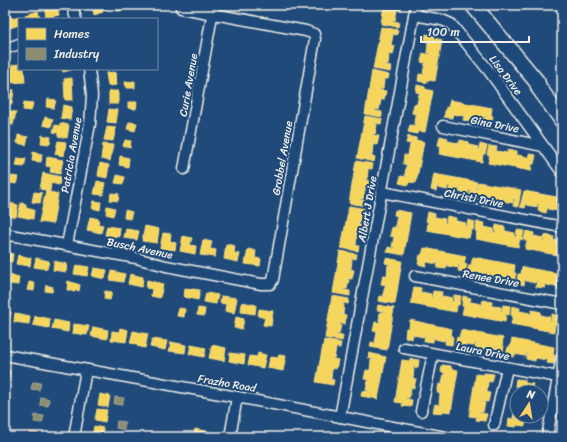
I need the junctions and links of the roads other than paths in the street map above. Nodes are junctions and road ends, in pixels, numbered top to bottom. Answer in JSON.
{"nodes":[{"id":1,"x":72,"y":5,"type":"edge"},
{"id":2,"x":473,"y":5,"type":"edge"},
{"id":3,"x":181,"y":8,"type":"dead end"},
{"id":4,"x":214,"y":9,"type":"edge"},
{"id":5,"x":415,"y":10,"type":"edge"},
{"id":6,"x":76,"y":18,"type":"edge"},
{"id":7,"x":18,"y":44,"type":"edge"},
{"id":8,"x":5,"y":49,"type":"edge"},
{"id":9,"x":89,"y":70,"type":"edge"},
{"id":10,"x":536,"y":82,"type":"junction"},
{"id":11,"x":562,"y":104,"type":"edge"},
{"id":12,"x":562,"y":120,"type":"edge"},
{"id":13,"x":443,"y":126,"type":"dead end"},
{"id":14,"x":543,"y":146,"type":"junction"},
{"id":15,"x":184,"y":169,"type":"dead end"},
{"id":16,"x":562,"y":172,"type":"edge"},
{"id":17,"x":382,"y":192,"type":"junction"},
{"id":18,"x":562,"y":227,"type":"edge"},
{"id":19,"x":5,"y":234,"type":"edge"},
{"id":20,"x":67,"y":245,"type":"junction"},
{"id":21,"x":415,"y":276,"type":"dead end"},
{"id":22,"x":270,"y":284,"type":"joint"},
{"id":23,"x":562,"y":304,"type":"edge"},
{"id":24,"x":404,"y":348,"type":"dead end"},
{"id":25,"x":433,"y":354,"type":"junction"},
{"id":26,"x":5,"y":355,"type":"edge"},
{"id":27,"x":562,"y":357,"type":"edge"},
{"id":28,"x":507,"y":368,"type":"junction"},
{"id":29,"x":86,"y":370,"type":"junction"},
{"id":30,"x":558,"y":377,"type":"junction"},
{"id":31,"x":237,"y":397,"type":"junction"},
{"id":32,"x":422,"y":410,"type":"dead end"},
{"id":33,"x":340,"y":417,"type":"junction"},
{"id":34,"x":494,"y":425,"type":"dead end"},
{"id":35,"x":400,"y":432,"type":"edge"},
{"id":36,"x":74,"y":437,"type":"edge"},
{"id":37,"x":230,"y":437,"type":"edge"},
{"id":38,"x":445,"y":437,"type":"edge"},
{"id":39,"x":547,"y":437,"type":"edge"}],
"edges":[{"from":1,"to":6,"type":"street"},
{"from":2,"to":10,"type":"highway"},
{"from":3,"to":4,"type":"street"},
{"from":4,"to":15,"type":"street","name":"Curie Avenue"},
{"from":4,"to":22,"type":"street","name":"Grobbel Avenue"},
{"from":5,"to":14,"type":"street","name":"Lisa Drive"},
{"from":5,"to":17,"type":"street","name":"Albert J Drive"},
{"from":7,"to":8,"type":"street"},
{"from":9,"to":20,"type":"street","name":"Patricia Avenue"},
{"from":10,"to":11,"type":"highway"},
{"from":10,"to":12,"type":"highway"},
{"from":13,"to":14,"type":"street","name":"Gina Drive"},
{"from":14,"to":16,"type":"street","name":"Lisa Drive"},
{"from":17,"to":18,"type":"street","name":"Christi Drive"},
{"from":17,"to":33,"type":"street","name":"Albert J Drive"},
{"from":19,"to":20,"type":"street","name":"Busch Avenue"},
{"from":20,"to":22,"type":"street","name":"Busch Avenue"},
{"from":21,"to":23,"type":"street","name":"Renee Drive"},
{"from":24,"to":25,"type":"street","name":"Laura Drive"},
{"from":25,"to":28,"type":"street","name":"Laura Drive"},
{"from":25,"to":32,"type":"street"},
{"from":26,"to":29,"type":"street","name":"Frazho Road"},
{"from":27,"to":30,"type":"street"},
{"from":28,"to":30,"type":"street","name":"Laura Drive"},
{"from":28,"to":34,"type":"street"},
{"from":29,"to":31,"type":"street","name":"Frazho Road"},
{"from":29,"to":36,"type":"street"},
{"from":30,"to":39,"type":"street"},
{"from":31,"to":33,"type":"street","name":"Frazho Road"},
{"from":31,"to":37,"type":"street"},
{"from":33,"to":35,"type":"street","name":"Frazho Road"},
{"from":35,"to":38,"type":"street","name":"Frazho Road"}]}
